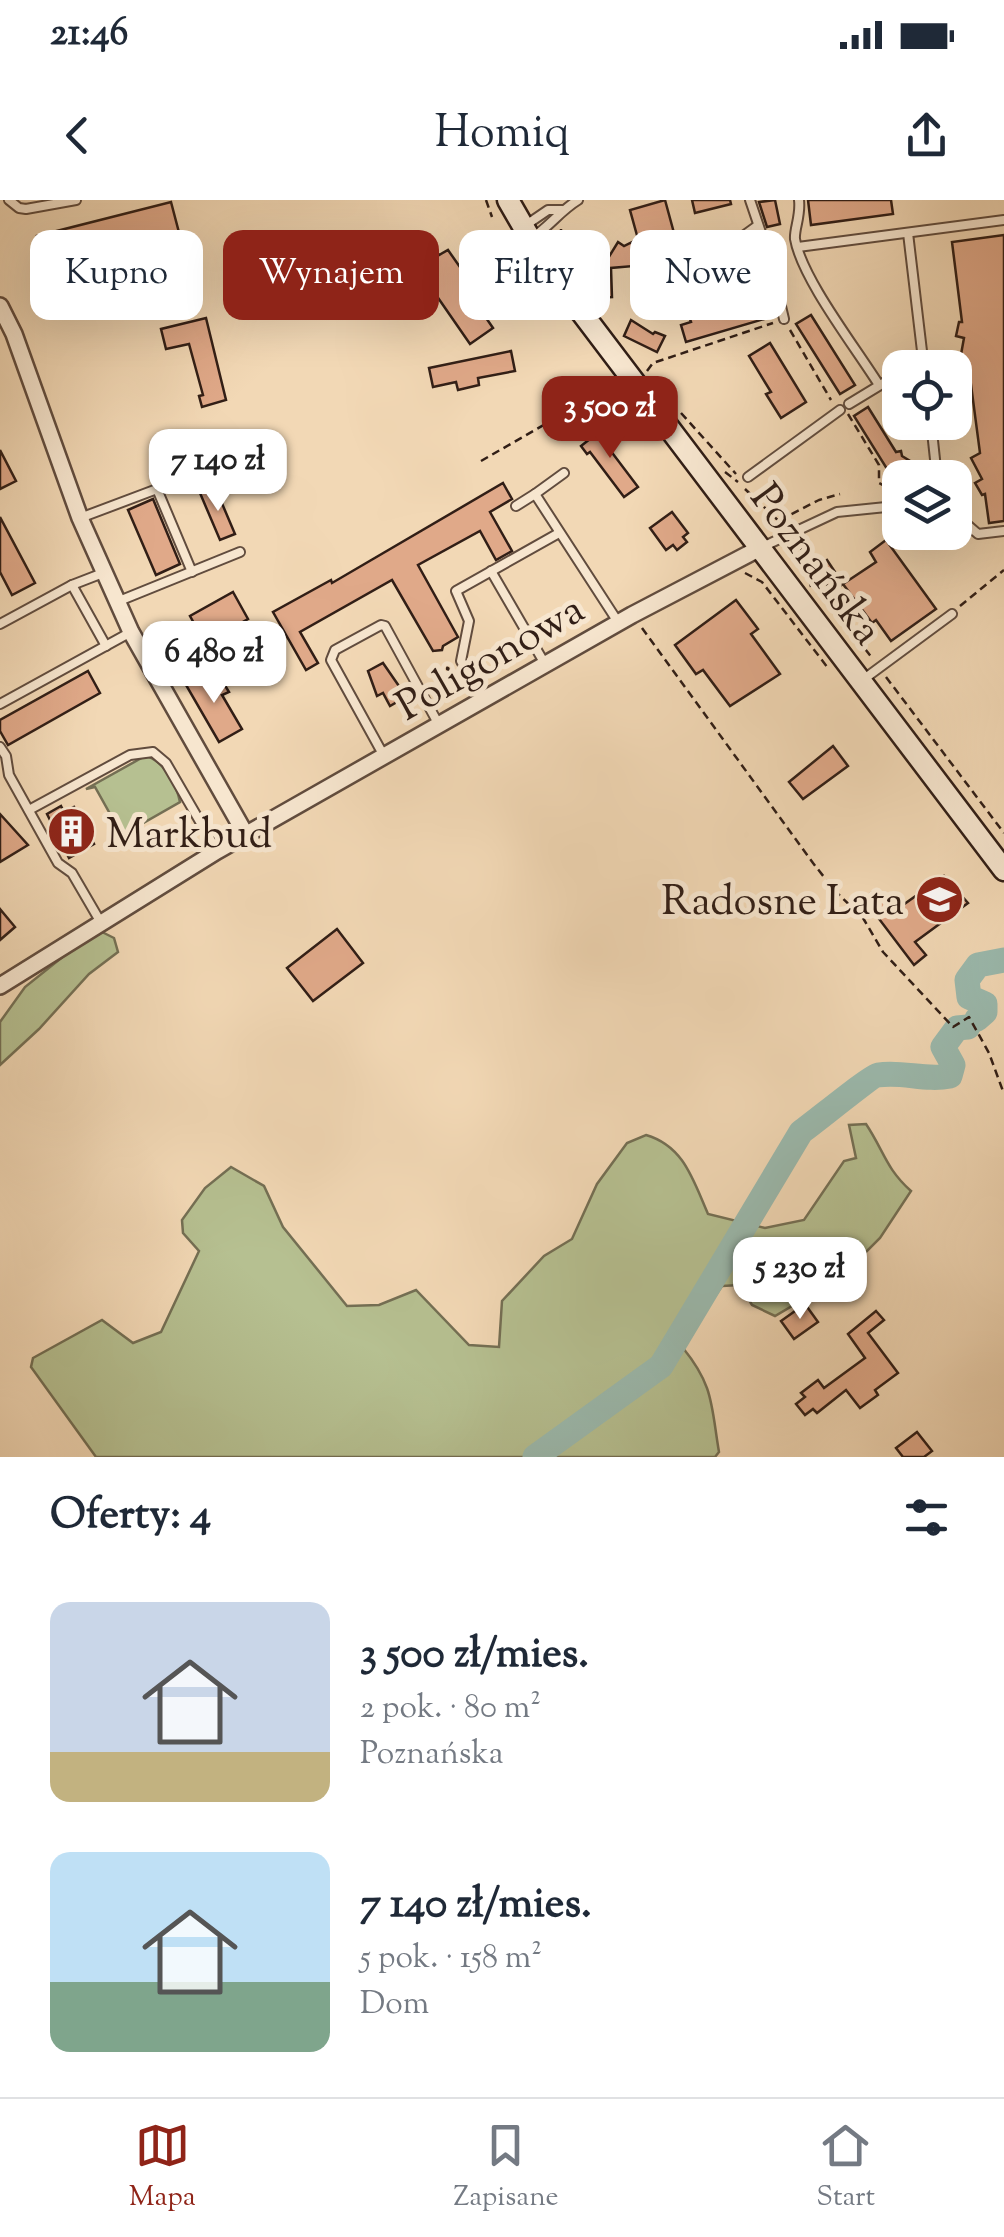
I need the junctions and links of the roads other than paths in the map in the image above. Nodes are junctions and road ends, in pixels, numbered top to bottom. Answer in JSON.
{"nodes":[{"id":1,"x":9,"y":200,"type":"edge"},
{"id":2,"x":76,"y":200,"type":"edge"},
{"id":3,"x":508,"y":200,"type":"edge"},
{"id":4,"x":578,"y":200,"type":"edge"},
{"id":5,"x":750,"y":200,"type":"edge"},
{"id":6,"x":799,"y":200,"type":"edge"},
{"id":7,"x":562,"y":210,"type":"junction"},
{"id":8,"x":1004,"y":220,"type":"edge"},
{"id":9,"x":757,"y":226,"type":"junction"},
{"id":10,"x":525,"y":230,"type":"edge"},
{"id":11,"x":530,"y":230,"type":"edge"},
{"id":12,"x":535,"y":230,"type":"edge"},
{"id":13,"x":751,"y":230,"type":"edge"},
{"id":14,"x":759,"y":230,"type":"edge"},
{"id":15,"x":908,"y":233,"type":"junction"},
{"id":16,"x":798,"y":247,"type":"junction"},
{"id":17,"x":0,"y":306,"type":"edge"},
{"id":18,"x":595,"y":320,"type":"edge"},
{"id":19,"x":920,"y":350,"type":"edge"},
{"id":20,"x":882,"y":383,"type":"edge"},
{"id":21,"x":878,"y":385,"type":"junction"},
{"id":22,"x":564,"y":473,"type":"dead end"},
{"id":23,"x":744,"y":480,"type":"road end"},
{"id":24,"x":535,"y":494,"type":"junction"},
{"id":25,"x":516,"y":506,"type":"dead end"},
{"id":26,"x":882,"y":508,"type":"edge"},
{"id":27,"x":80,"y":518,"type":"junction"},
{"id":28,"x":972,"y":529,"type":"edge"},
{"id":29,"x":1004,"y":532,"type":"edge"},
{"id":30,"x":559,"y":533,"type":"junction"},
{"id":31,"x":760,"y":548,"type":"junction"},
{"id":32,"x":240,"y":552,"type":"dead end"},
{"id":33,"x":492,"y":570,"type":"junction"},
{"id":34,"x":104,"y":572,"type":"junction"},
{"id":35,"x":192,"y":572,"type":"junction"},
{"id":36,"x":72,"y":585,"type":"junction"},
{"id":37,"x":118,"y":602,"type":"junction"},
{"id":38,"x":952,"y":614,"type":"road end"},
{"id":39,"x":625,"y":618,"type":"junction"},
{"id":40,"x":0,"y":624,"type":"edge"},
{"id":41,"x":132,"y":632,"type":"junction"},
{"id":42,"x":106,"y":646,"type":"junction"},
{"id":43,"x":544,"y":664,"type":"junction"},
{"id":44,"x":861,"y":682,"type":"junction"},
{"id":45,"x":482,"y":700,"type":"junction"},
{"id":46,"x":0,"y":704,"type":"edge"},
{"id":47,"x":439,"y":724,"type":"junction"},
{"id":48,"x":0,"y":747,"type":"edge"},
{"id":49,"x":384,"y":756,"type":"junction"},
{"id":50,"x":29,"y":810,"type":"junction"},
{"id":51,"x":246,"y":835,"type":"junction"},
{"id":52,"x":217,"y":850,"type":"junction"},
{"id":53,"x":1004,"y":870,"type":"edge"},
{"id":54,"x":100,"y":921,"type":"junction"},
{"id":55,"x":0,"y":986,"type":"edge"}],
"edges":[{"from":1,"to":2,"type":"lane"},
{"from":3,"to":10,"type":"main road","name":"Poznańska"},
{"from":4,"to":7,"type":"lane"},
{"from":5,"to":9,"type":"lane"},
{"from":6,"to":16,"type":"lane"},
{"from":7,"to":11,"type":"lane"},
{"from":7,"to":12,"type":"lane"},
{"from":8,"to":15,"type":"lane"},
{"from":9,"to":13,"type":"lane"},
{"from":9,"to":14,"type":"lane"},
{"from":15,"to":16,"type":"lane"},
{"from":15,"to":19,"type":"lane"},
{"from":16,"to":21,"type":"lane"},
{"from":17,"to":27,"type":"street"},
{"from":18,"to":31,"type":"main road","name":"Poznańska"},
{"from":20,"to":21,"type":"lane"},
{"from":21,"to":23,"type":"lane"},
{"from":22,"to":24,"type":"lane"},
{"from":24,"to":25,"type":"lane"},
{"from":24,"to":30,"type":"lane"},
{"from":26,"to":31,"type":"lane"},
{"from":27,"to":34,"type":"street"},
{"from":27,"to":35,"type":"lane"},
{"from":28,"to":29,"type":"lane"},
{"from":30,"to":33,"type":"lane"},
{"from":30,"to":39,"type":"lane"},
{"from":31,"to":39,"type":"street","name":"Poligonowa"},
{"from":31,"to":44,"type":"main road","name":"Poznańska"},
{"from":32,"to":35,"type":"lane"},
{"from":33,"to":43,"type":"lane"},
{"from":33,"to":45,"type":"lane"},
{"from":34,"to":36,"type":"lane"},
{"from":34,"to":37,"type":"street"},
{"from":35,"to":37,"type":"lane"},
{"from":36,"to":40,"type":"lane"},
{"from":36,"to":42,"type":"lane"},
{"from":37,"to":41,"type":"street"},
{"from":38,"to":44,"type":"lane"},
{"from":39,"to":43,"type":"street","name":"Poligonowa"},
{"from":41,"to":42,"type":"lane"},
{"from":41,"to":51,"type":"street"},
{"from":42,"to":46,"type":"lane"},
{"from":43,"to":45,"type":"street","name":"Poligonowa"},
{"from":44,"to":53,"type":"main road","name":"Poznańska"},
{"from":45,"to":47,"type":"street","name":"Poligonowa"},
{"from":47,"to":49,"type":"street","name":"Poligonowa"},
{"from":47,"to":49,"type":"lane"},
{"from":48,"to":50,"type":"lane"},
{"from":49,"to":51,"type":"street","name":"Poligonowa"},
{"from":50,"to":52,"type":"lane"},
{"from":50,"to":54,"type":"lane"},
{"from":51,"to":52,"type":"street","name":"Poligonowa"},
{"from":52,"to":54,"type":"street","name":"Poligonowa"},
{"from":54,"to":55,"type":"street","name":"Poligonowa"}]}
